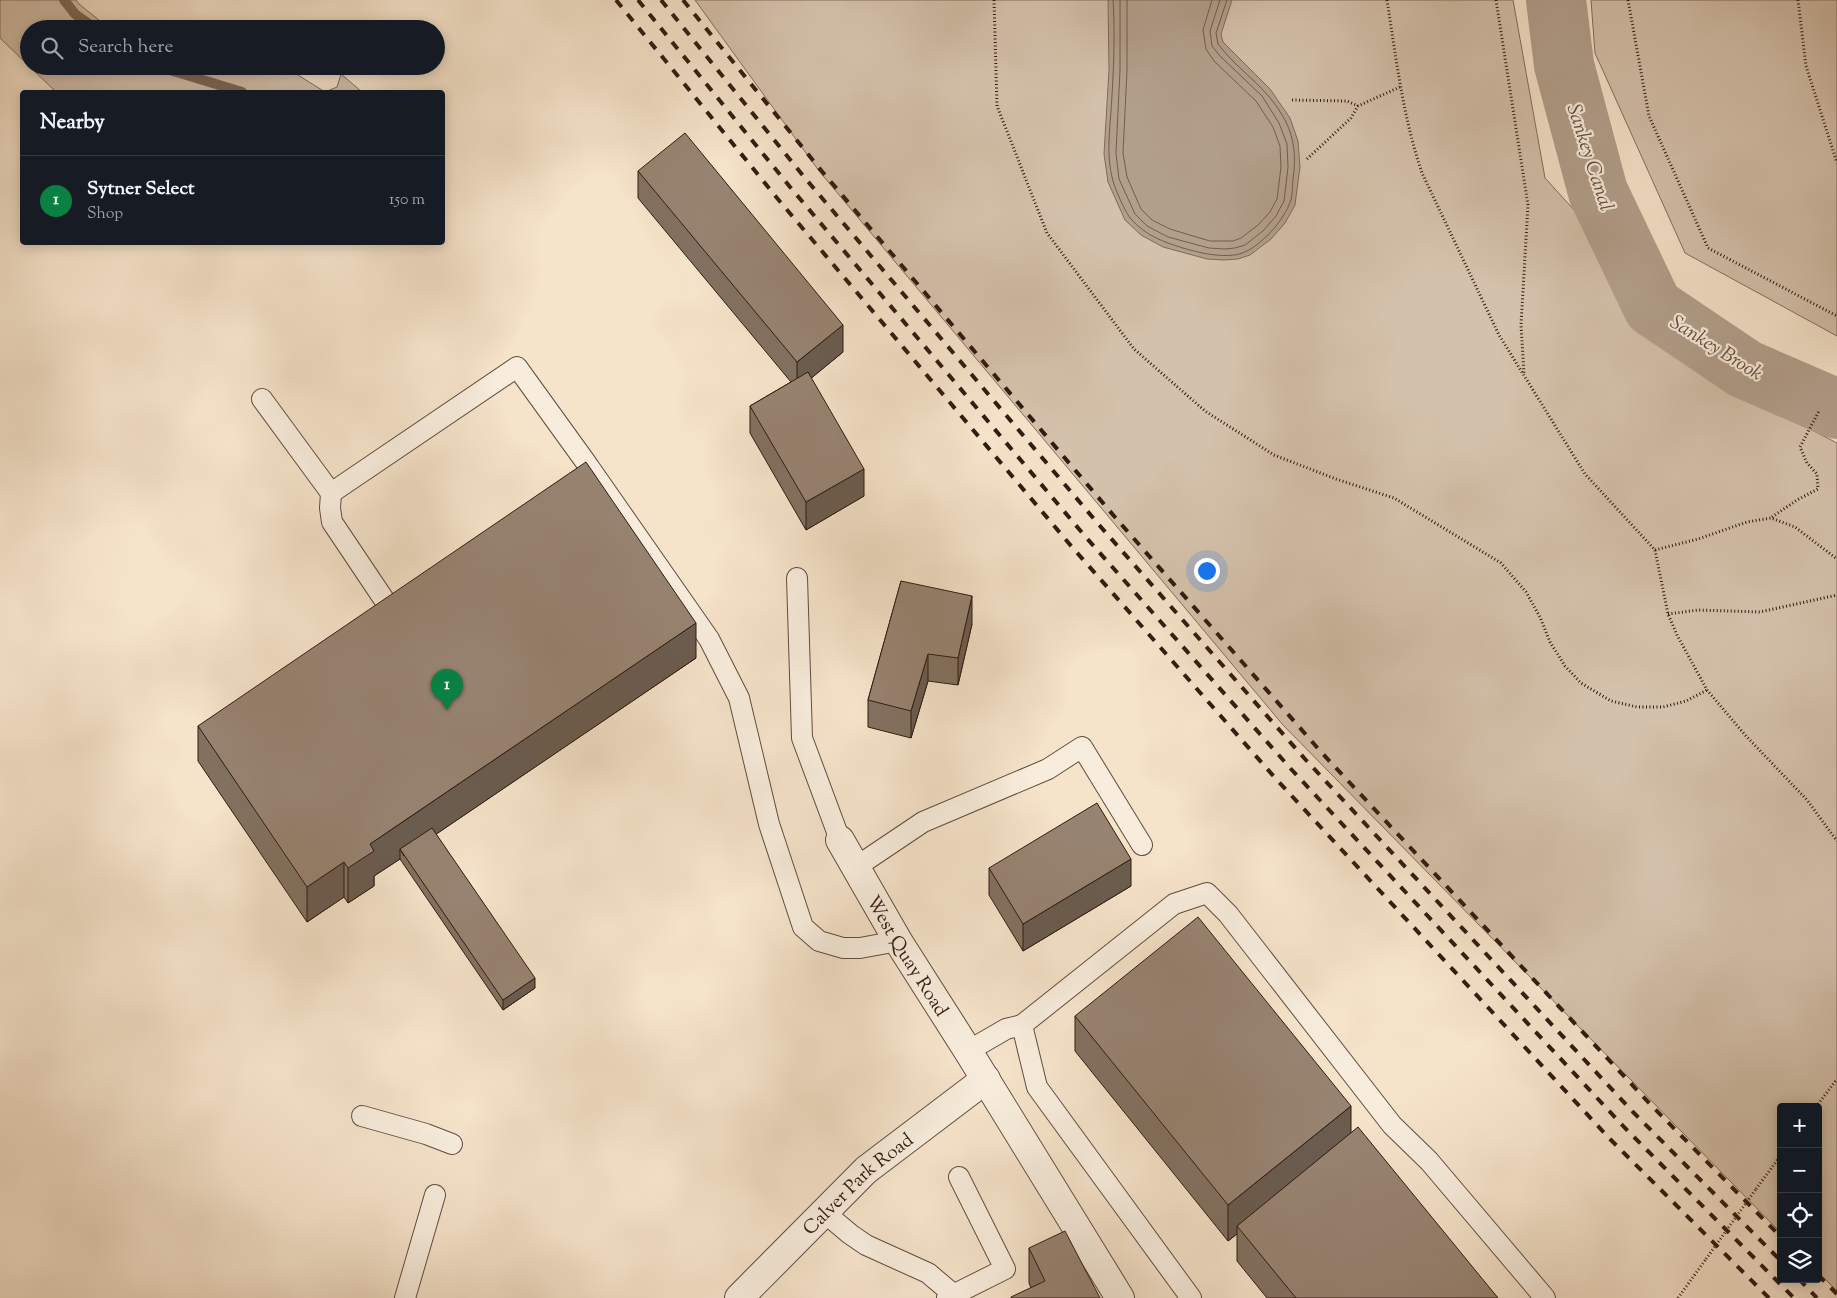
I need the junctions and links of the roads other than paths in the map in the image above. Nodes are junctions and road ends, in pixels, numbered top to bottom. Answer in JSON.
{"nodes":[{"id":1,"x":262,"y":399,"type":"dead end"},
{"id":2,"x":331,"y":494,"type":"junction"},
{"id":3,"x":798,"y":578,"type":"dead end"},
{"id":4,"x":388,"y":603,"type":"edge"},
{"id":5,"x":840,"y":840,"type":"joint"},
{"id":6,"x":1142,"y":846,"type":"dead end"},
{"id":7,"x":856,"y":868,"type":"junction"},
{"id":8,"x":898,"y":941,"type":"junction"},
{"id":9,"x":1022,"y":1025,"type":"junction"},
{"id":10,"x":968,"y":1051,"type":"junction"},
{"id":11,"x":986,"y":1079,"type":"junction"},
{"id":12,"x":362,"y":1116,"type":"dead end"},
{"id":13,"x":452,"y":1144,"type":"dead end"},
{"id":14,"x":959,"y":1177,"type":"dead end"},
{"id":15,"x":435,"y":1195,"type":"dead end"},
{"id":16,"x":825,"y":1213,"type":"junction"},
{"id":17,"x":950,"y":1296,"type":"edge"},
{"id":18,"x":405,"y":1298,"type":"edge"},
{"id":19,"x":740,"y":1298,"type":"edge"},
{"id":20,"x":1120,"y":1298,"type":"edge"},
{"id":21,"x":1191,"y":1298,"type":"edge"},
{"id":22,"x":1545,"y":1298,"type":"edge"}],
"edges":[{"from":1,"to":2,"type":"lane"},
{"from":2,"to":4,"type":"lane"},
{"from":2,"to":8,"type":"lane"},
{"from":3,"to":5,"type":"lane","name":"West Quay Road"},
{"from":5,"to":7,"type":"street","name":"West Quay Road"},
{"from":6,"to":7,"type":"lane"},
{"from":7,"to":8,"type":"street","name":"West Quay Road"},
{"from":8,"to":10,"type":"street","name":"West Quay Road"},
{"from":9,"to":10,"type":"lane"},
{"from":9,"to":21,"type":"lane"},
{"from":9,"to":22,"type":"lane"},
{"from":10,"to":11,"type":"street","name":"West Quay Road"},
{"from":11,"to":16,"type":"street","name":"Calver Park Road"},
{"from":11,"to":20,"type":"street","name":"West Quay Road"},
{"from":12,"to":13,"type":"lane"},
{"from":14,"to":17,"type":"lane"},
{"from":15,"to":18,"type":"lane"},
{"from":16,"to":17,"type":"lane"},
{"from":16,"to":19,"type":"street","name":"Calver Park Road"}]}
